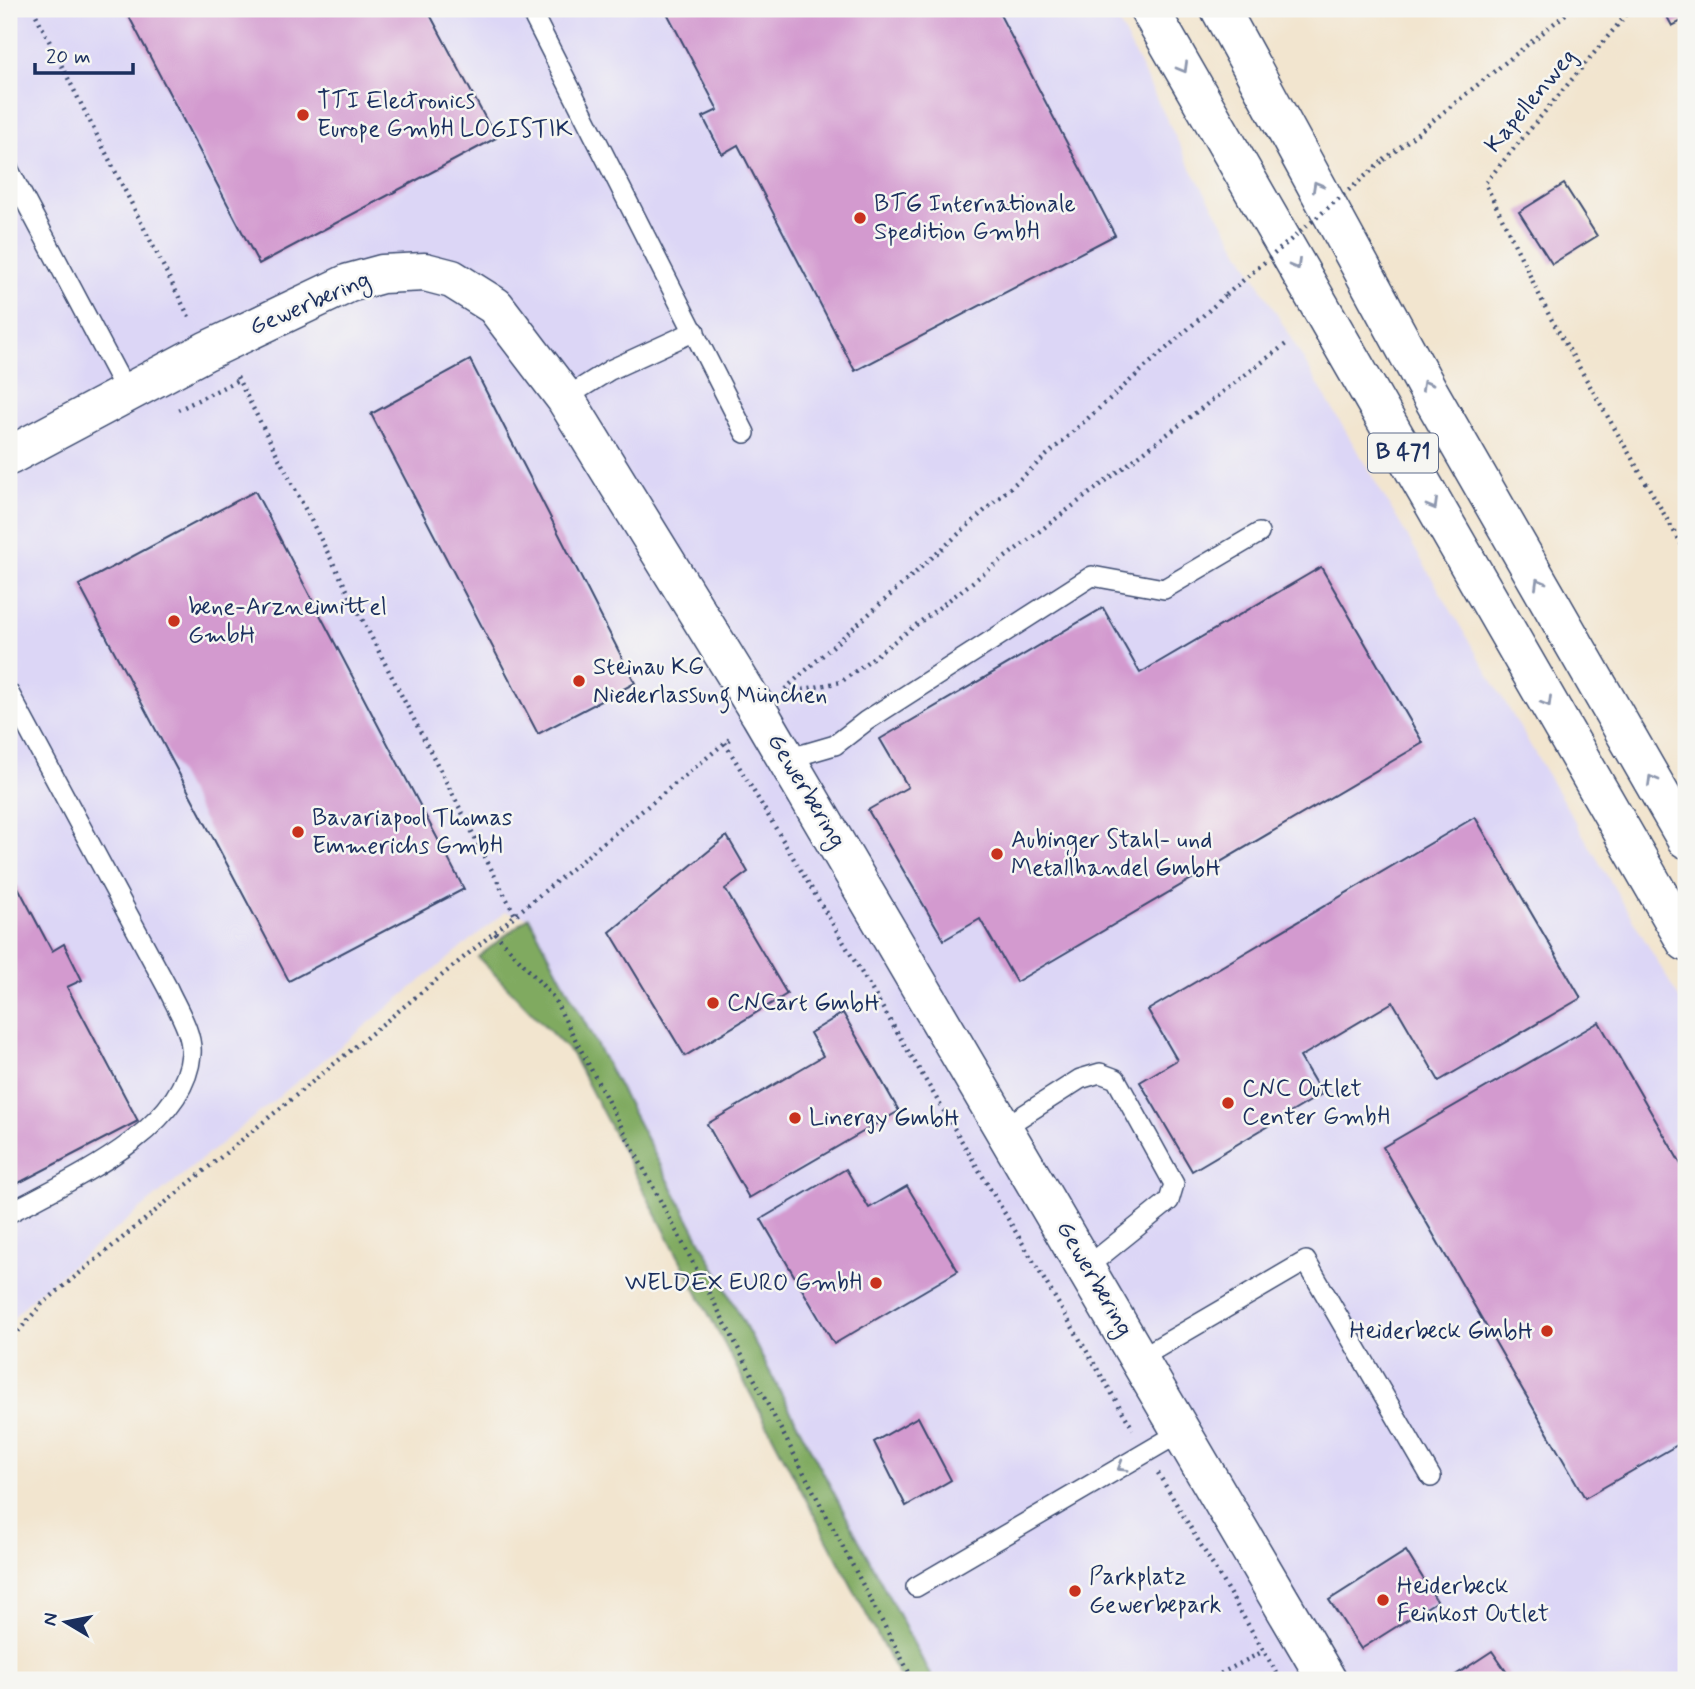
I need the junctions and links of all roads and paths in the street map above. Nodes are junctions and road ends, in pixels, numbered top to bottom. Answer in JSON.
{"nodes":[{"id":1,"x":33,"y":9,"type":"edge"},
{"id":2,"x":530,"y":9,"type":"edge"},
{"id":3,"x":1149,"y":9,"type":"edge"},
{"id":4,"x":1220,"y":9,"type":"edge"},
{"id":5,"x":1572,"y":9,"type":"edge"},
{"id":6,"x":1631,"y":9,"type":"edge"},
{"id":7,"x":9,"y":170,"type":"edge"},
{"id":8,"x":695,"y":331,"type":"junction"},
{"id":9,"x":1286,"y":344,"type":"dead end"},
{"id":10,"x":213,"y":348,"type":"junction"},
{"id":11,"x":127,"y":393,"type":"junction"},
{"id":12,"x":565,"y":398,"type":"junction"},
{"id":13,"x":745,"y":433,"type":"dead end"},
{"id":14,"x":9,"y":456,"type":"edge"},
{"id":15,"x":1259,"y":533,"type":"dead end"},
{"id":16,"x":1686,"y":551,"type":"edge"},
{"id":17,"x":9,"y":693,"type":"edge"},
{"id":18,"x":771,"y":704,"type":"junction"},
{"id":19,"x":725,"y":743,"type":"junction"},
{"id":20,"x":787,"y":759,"type":"junction"},
{"id":21,"x":1686,"y":839,"type":"edge"},
{"id":22,"x":516,"y":917,"type":"junction"},
{"id":23,"x":495,"y":933,"type":"junction"},
{"id":24,"x":1686,"y":942,"type":"edge"},
{"id":25,"x":1004,"y":1127,"type":"junction"},
{"id":26,"x":9,"y":1213,"type":"edge"},
{"id":27,"x":1087,"y":1267,"type":"junction"},
{"id":28,"x":9,"y":1342,"type":"edge"},
{"id":29,"x":1140,"y":1358,"type":"junction"},
{"id":30,"x":1181,"y":1432,"type":"junction"},
{"id":31,"x":1146,"y":1452,"type":"junction"},
{"id":32,"x":1431,"y":1477,"type":"dead end"},
{"id":33,"x":916,"y":1587,"type":"dead end"},
{"id":34,"x":1264,"y":1651,"type":"junction"},
{"id":35,"x":913,"y":1680,"type":"edge"},
{"id":36,"x":1208,"y":1680,"type":"edge"},
{"id":37,"x":1281,"y":1680,"type":"edge"},
{"id":38,"x":1327,"y":1680,"type":"edge"}],
"edges":[{"from":1,"to":10,"type":"path"},
{"from":2,"to":8,"type":"lane"},
{"from":3,"to":24,"type":"main road","number":"B 471","one_way":true},
{"from":21,"to":4,"type":"main road","number":"B 471","one_way":true},
{"from":5,"to":18,"type":"path","bridge":true},
{"from":6,"to":16,"type":"path","name":"Kapellenweg"},
{"from":7,"to":11,"type":"lane"},
{"from":8,"to":12,"type":"lane"},
{"from":8,"to":13,"type":"lane"},
{"from":9,"to":18,"type":"path"},
{"from":10,"to":11,"type":"main road","name":"Gewerbering"},
{"from":10,"to":12,"type":"main road","name":"Gewerbering"},
{"from":10,"to":22,"type":"path"},
{"from":11,"to":14,"type":"main road","name":"Gewerbering"},
{"from":12,"to":18,"type":"main road","name":"Gewerbering"},
{"from":15,"to":20,"type":"lane"},
{"from":17,"to":26,"type":"lane"},
{"from":18,"to":19,"type":"path"},
{"from":18,"to":20,"type":"main road","name":"Gewerbering"},
{"from":19,"to":22,"type":"path"},
{"from":19,"to":31,"type":"path"},
{"from":20,"to":25,"type":"main road","name":"Gewerbering"},
{"from":22,"to":23,"type":"path"},
{"from":23,"to":28,"type":"path"},
{"from":23,"to":35,"type":"path"},
{"from":25,"to":27,"type":"main road","name":"Gewerbering"},
{"from":25,"to":27,"type":"lane"},
{"from":27,"to":29,"type":"main road","name":"Gewerbering"},
{"from":29,"to":30,"type":"main road","name":"Gewerbering"},
{"from":29,"to":32,"type":"lane"},
{"from":30,"to":31,"type":"lane"},
{"from":30,"to":38,"type":"main road","name":"Gewerbering"},
{"from":31,"to":33,"type":"lane","one_way":true},
{"from":31,"to":34,"type":"path"},
{"from":34,"to":36,"type":"path"},
{"from":34,"to":37,"type":"path"}]}
